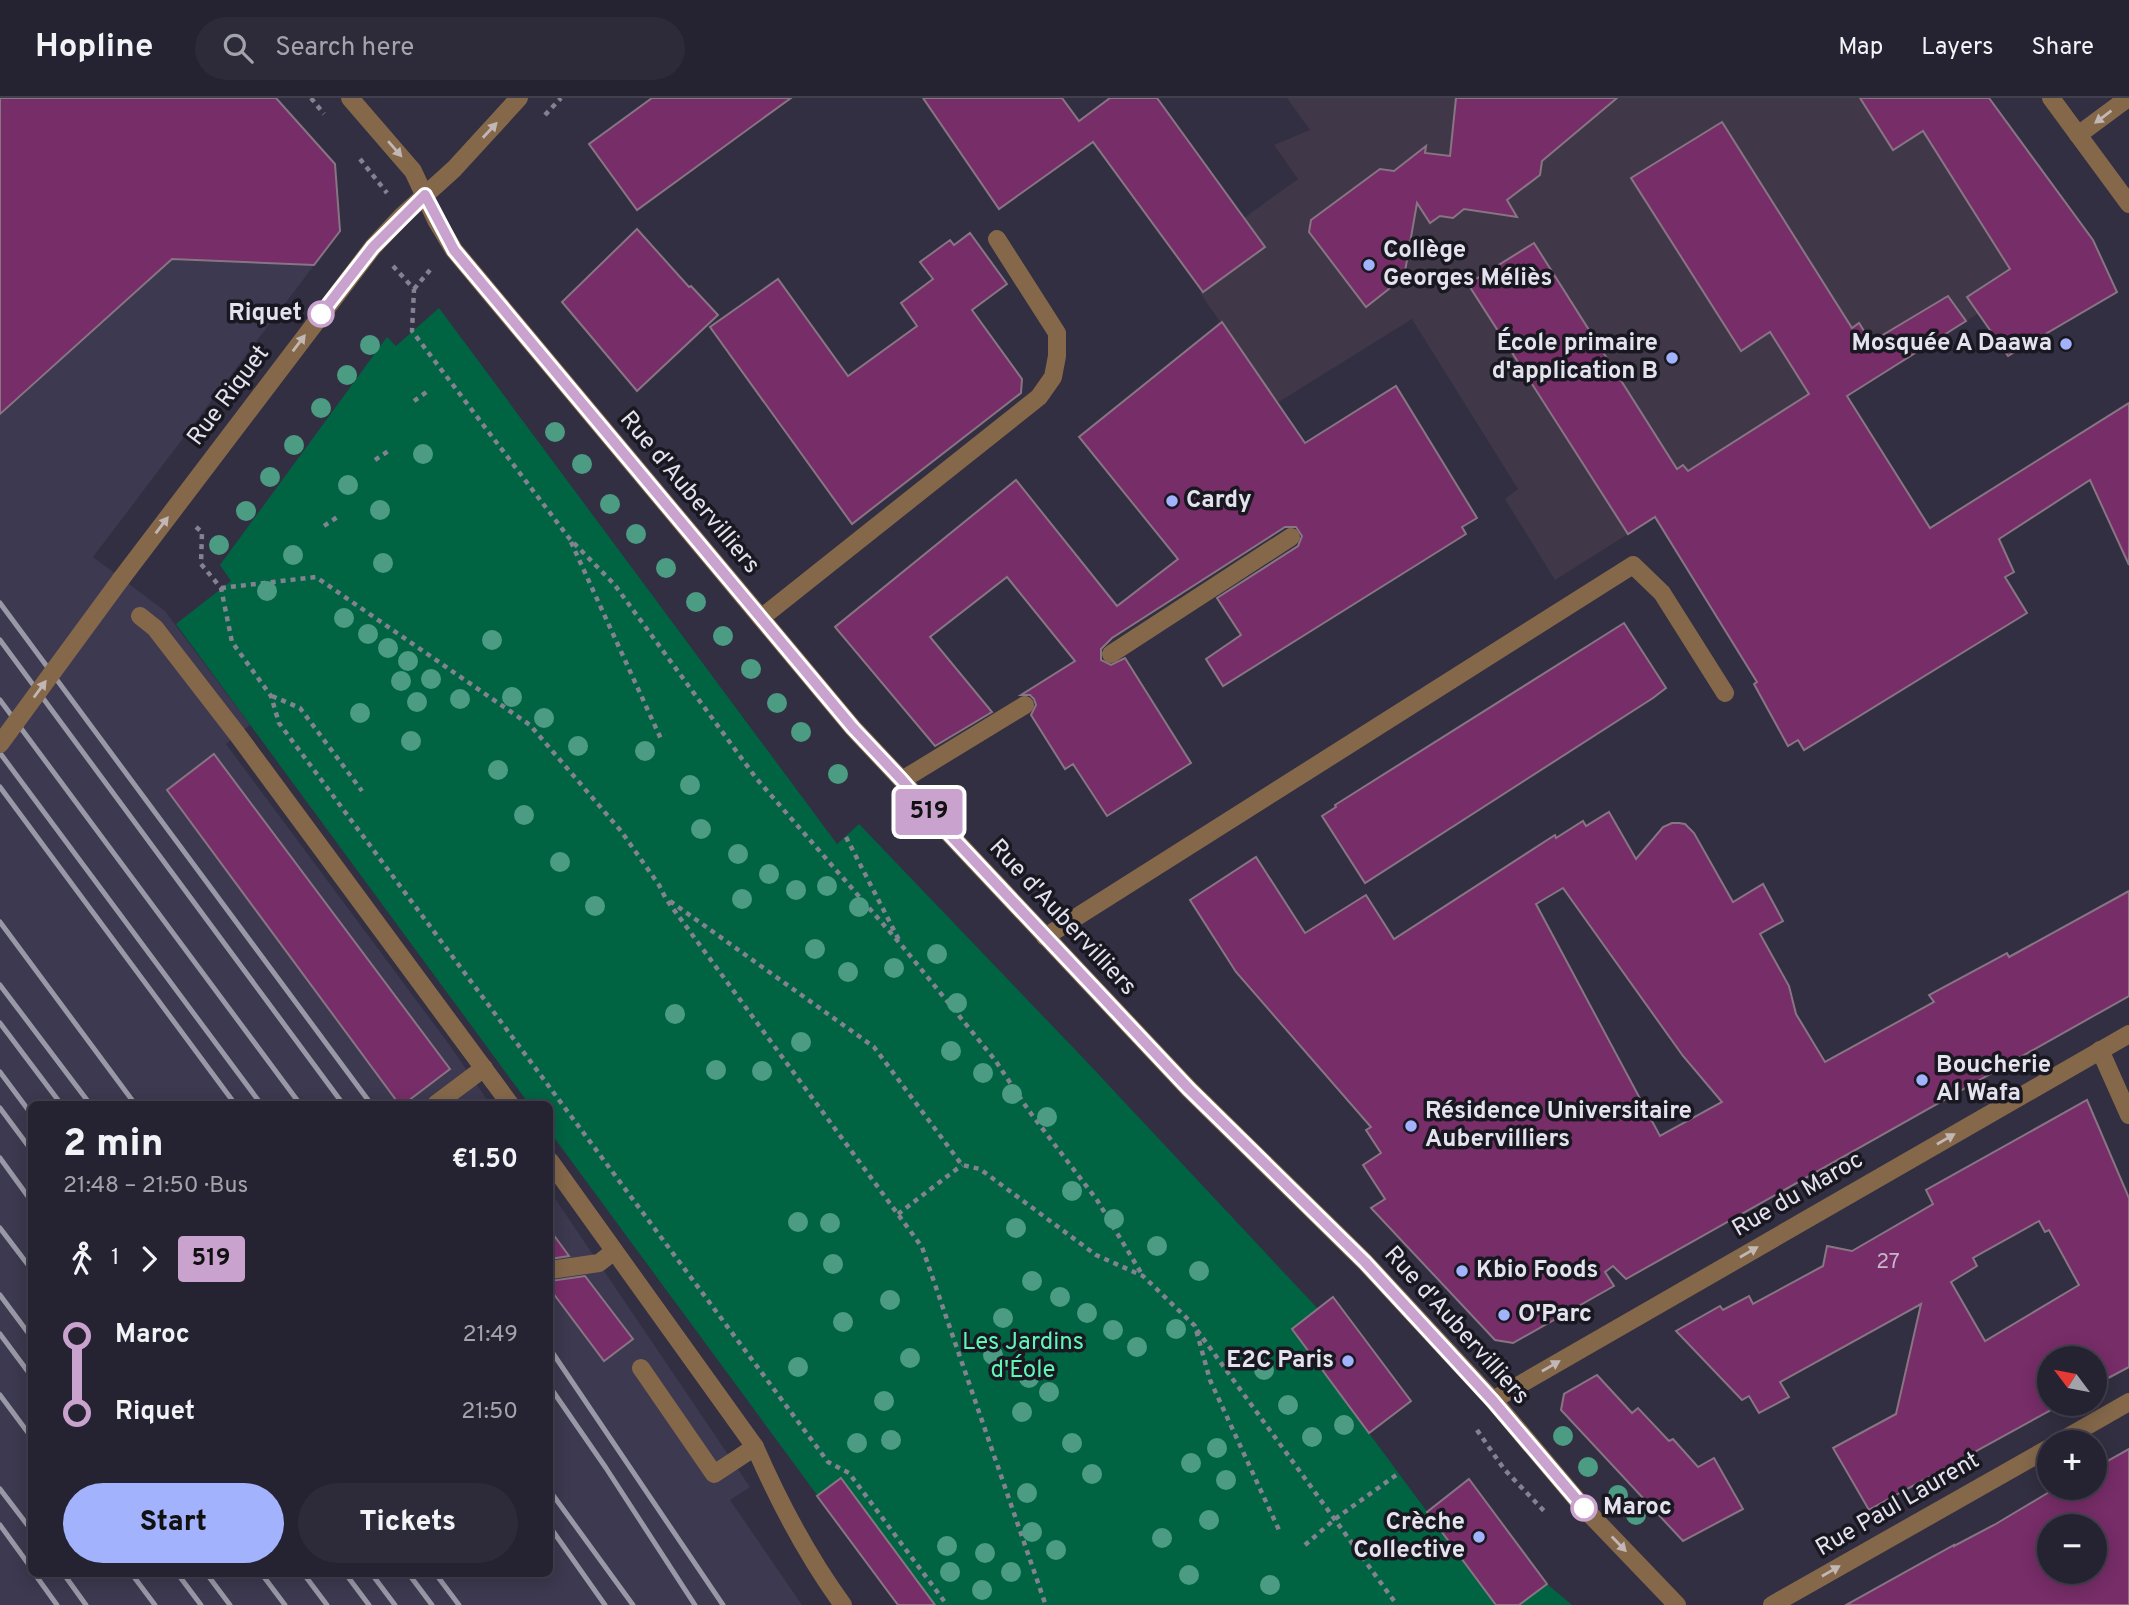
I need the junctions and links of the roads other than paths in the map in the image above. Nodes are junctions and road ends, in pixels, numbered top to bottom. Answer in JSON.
{"nodes":[{"id":1,"x":350,"y":98,"type":"edge"},
{"id":2,"x":520,"y":98,"type":"edge"},
{"id":3,"x":2051,"y":98,"type":"edge"},
{"id":4,"x":2128,"y":98,"type":"edge"},
{"id":5,"x":2078,"y":135,"type":"junction"},
{"id":6,"x":425,"y":195,"type":"junction"},
{"id":7,"x":2129,"y":204,"type":"edge"},
{"id":8,"x":997,"y":239,"type":"dead end"},
{"id":9,"x":1291,"y":537,"type":"dead end"},
{"id":10,"x":140,"y":616,"type":"dead end"},
{"id":11,"x":761,"y":618,"type":"junction"},
{"id":12,"x":1111,"y":654,"type":"dead end"},
{"id":13,"x":1725,"y":693,"type":"dead end"},
{"id":14,"x":1025,"y":705,"type":"dead end"},
{"id":15,"x":0,"y":744,"type":"edge"},
{"id":16,"x":902,"y":780,"type":"junction"},
{"id":17,"x":1045,"y":937,"type":"junction"},
{"id":18,"x":2129,"y":1034,"type":"edge"},
{"id":19,"x":2100,"y":1050,"type":"junction"},
{"id":20,"x":484,"y":1068,"type":"junction"},
{"id":21,"x":440,"y":1101,"type":"edge"},
{"id":22,"x":508,"y":1101,"type":"edge"},
{"id":23,"x":2129,"y":1115,"type":"edge"},
{"id":24,"x":553,"y":1165,"type":"edge"},
{"id":25,"x":613,"y":1252,"type":"junction"},
{"id":26,"x":553,"y":1270,"type":"edge"},
{"id":27,"x":641,"y":1368,"type":"dead end"},
{"id":28,"x":1493,"y":1401,"type":"junction"},
{"id":29,"x":2129,"y":1402,"type":"edge"},
{"id":30,"x":2080,"y":1430,"type":"edge"},
{"id":31,"x":755,"y":1447,"type":"junction"},
{"id":32,"x":2037,"y":1455,"type":"edge"},
{"id":33,"x":843,"y":1605,"type":"edge"},
{"id":34,"x":1677,"y":1605,"type":"edge"},
{"id":35,"x":1772,"y":1605,"type":"edge"}],
"edges":[{"from":1,"to":6,"type":"street","name":"Rue d'Aubervilliers","one_way":true},
{"from":6,"to":2,"type":"street","name":"Rue Riquet","one_way":true},
{"from":3,"to":5,"type":"street"},
{"from":4,"to":5,"type":"street","one_way":true},
{"from":5,"to":7,"type":"street"},
{"from":6,"to":11,"type":"street","name":"Rue d'Aubervilliers"},
{"from":15,"to":6,"type":"street","name":"Rue Riquet","one_way":true,"bridge":true},
{"from":8,"to":11,"type":"street"},
{"from":9,"to":12,"type":"street"},
{"from":10,"to":20,"type":"street"},
{"from":11,"to":16,"type":"street","name":"Rue d'Aubervilliers"},
{"from":13,"to":17,"type":"street"},
{"from":14,"to":16,"type":"street"},
{"from":16,"to":17,"type":"street","name":"Rue d'Aubervilliers"},
{"from":17,"to":28,"type":"street","name":"Rue d'Aubervilliers"},
{"from":18,"to":19,"type":"street","name":"Rue du Maroc"},
{"from":19,"to":23,"type":"street"},
{"from":28,"to":19,"type":"street","name":"Rue du Maroc","one_way":true},
{"from":20,"to":21,"type":"street"},
{"from":20,"to":22,"type":"street"},
{"from":24,"to":25,"type":"street"},
{"from":25,"to":26,"type":"street"},
{"from":25,"to":31,"type":"street"},
{"from":27,"to":31,"type":"street"},
{"from":28,"to":34,"type":"street","name":"Rue d'Aubervilliers","one_way":true},
{"from":29,"to":30,"type":"street"},
{"from":31,"to":33,"type":"street"},
{"from":35,"to":32,"type":"street","name":"Rue Paul Laurent","one_way":true}]}
